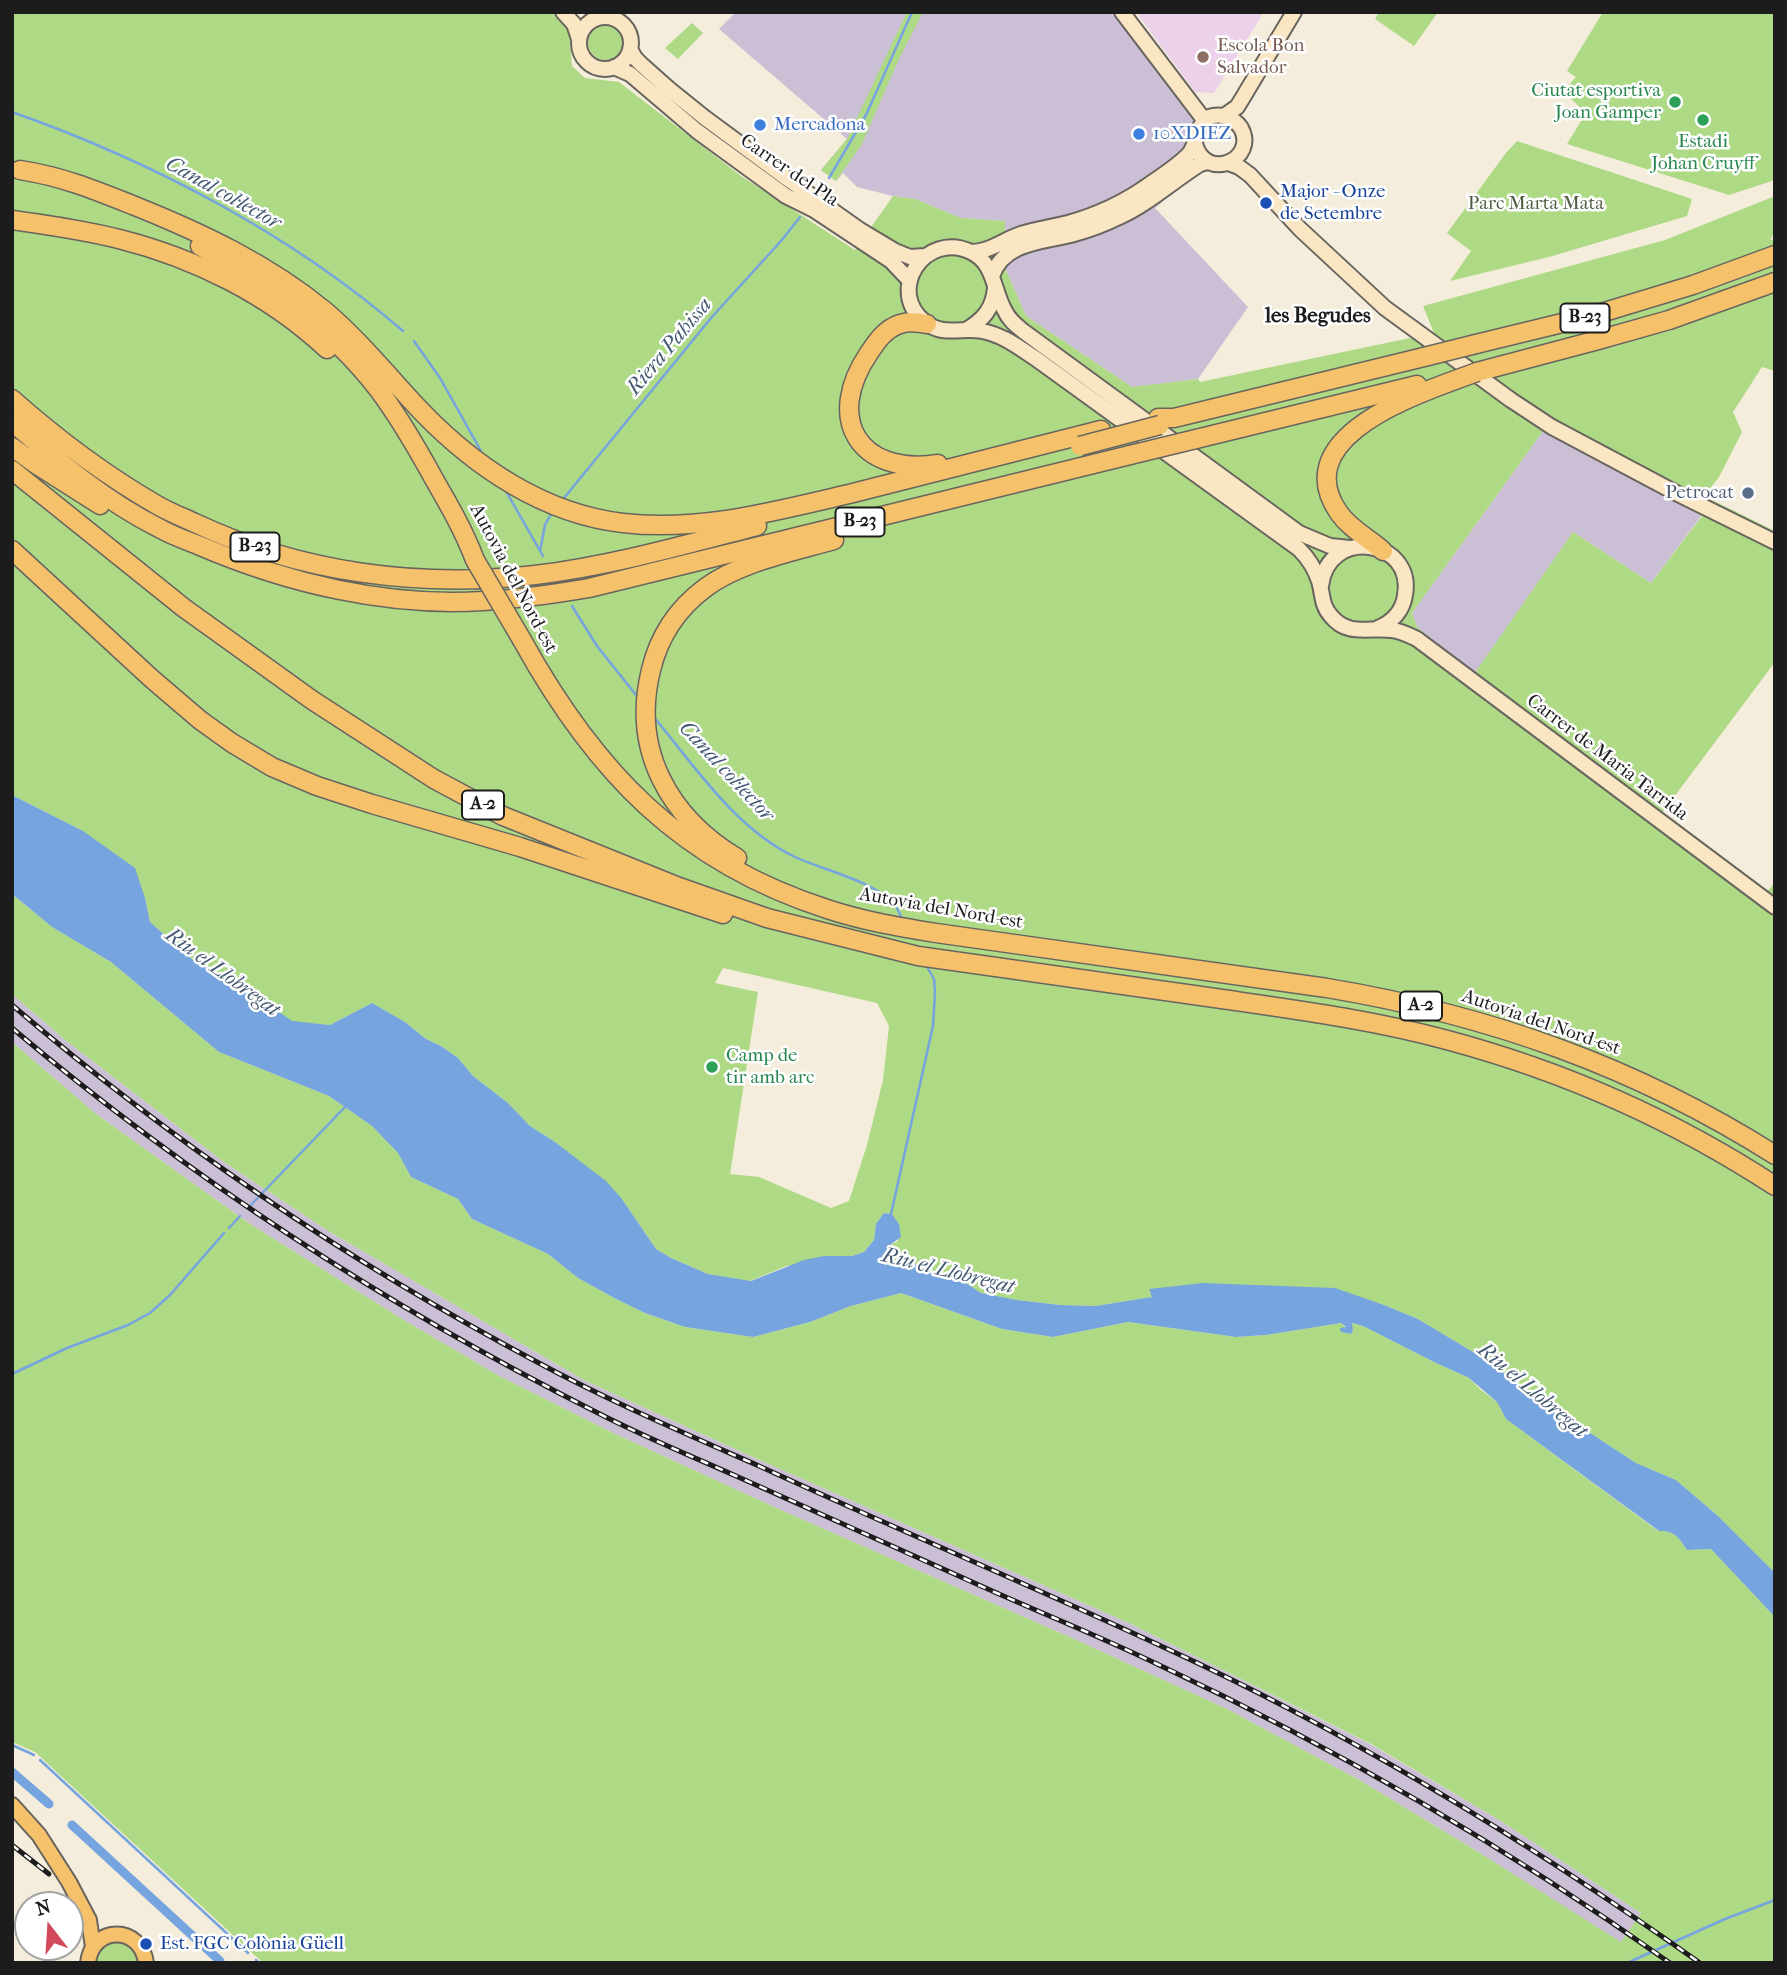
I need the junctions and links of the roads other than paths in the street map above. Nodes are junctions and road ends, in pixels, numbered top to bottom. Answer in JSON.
{"nodes":[{"id":1,"x":564,"y":12,"type":"edge"},
{"id":2,"x":1122,"y":12,"type":"edge"},
{"id":3,"x":1294,"y":12,"type":"edge"},
{"id":4,"x":591,"y":16,"type":"edge"},
{"id":5,"x":579,"y":39,"type":"junction"},
{"id":6,"x":630,"y":49,"type":"junction"},
{"id":7,"x":614,"y":67,"type":"junction"},
{"id":8,"x":1229,"y":119,"type":"junction"},
{"id":9,"x":1205,"y":121,"type":"junction"},
{"id":10,"x":1195,"y":144,"type":"junction"},
{"id":11,"x":1240,"y":153,"type":"junction"},
{"id":12,"x":1208,"y":162,"type":"junction"},
{"id":13,"x":1228,"y":163,"type":"junction"},
{"id":14,"x":16,"y":169,"type":"edge"},
{"id":15,"x":1250,"y":175,"type":"junction"},
{"id":16,"x":12,"y":220,"type":"edge"},
{"id":17,"x":971,"y":252,"type":"junction"},
{"id":18,"x":1775,"y":255,"type":"edge"},
{"id":19,"x":925,"y":256,"type":"junction"},
{"id":20,"x":910,"y":281,"type":"junction"},
{"id":21,"x":993,"y":282,"type":"junction"},
{"id":22,"x":1775,"y":282,"type":"edge"},
{"id":23,"x":927,"y":324,"type":"junction"},
{"id":24,"x":965,"y":330,"type":"junction"},
{"id":25,"x":1447,"y":381,"type":"junction"},
{"id":26,"x":12,"y":399,"type":"edge"},
{"id":27,"x":1164,"y":420,"type":"junction"},
{"id":28,"x":12,"y":422,"type":"edge"},
{"id":29,"x":1077,"y":441,"type":"junction"},
{"id":30,"x":12,"y":447,"type":"edge"},
{"id":31,"x":12,"y":470,"type":"edge"},
{"id":32,"x":949,"y":499,"type":"junction"},
{"id":33,"x":1775,"y":542,"type":"edge"},
{"id":34,"x":1350,"y":548,"type":"junction"},
{"id":35,"x":12,"y":550,"type":"edge"},
{"id":36,"x":1383,"y":551,"type":"junction"},
{"id":37,"x":475,"y":560,"type":"junction"},
{"id":38,"x":1321,"y":588,"type":"junction"},
{"id":39,"x":382,"y":597,"type":"junction"},
{"id":40,"x":1403,"y":605,"type":"junction"},
{"id":41,"x":1375,"y":629,"type":"junction"},
{"id":42,"x":1417,"y":639,"type":"junction"},
{"id":43,"x":1775,"y":907,"type":"edge"},
{"id":44,"x":824,"y":908,"type":"junction"},
{"id":45,"x":865,"y":947,"type":"junction"},
{"id":46,"x":1775,"y":1155,"type":"edge"},
{"id":47,"x":1775,"y":1186,"type":"edge"},
{"id":48,"x":12,"y":1805,"type":"edge"},
{"id":49,"x":89,"y":1920,"type":"junction"},
{"id":50,"x":114,"y":1934,"type":"junction"},
{"id":51,"x":93,"y":1947,"type":"junction"},
{"id":52,"x":88,"y":1963,"type":"edge"},
{"id":53,"x":146,"y":1963,"type":"edge"}],
"edges":[{"from":1,"to":5,"type":"main road"},
{"from":2,"to":9,"type":"main road"},
{"from":3,"to":8,"type":"main road"},
{"from":4,"to":5,"type":"main road"},
{"from":4,"to":6,"type":"main road"},
{"from":5,"to":7,"type":"main road"},
{"from":6,"to":7,"type":"main road"},
{"from":6,"to":19,"type":"main road","name":"Carrer del Pla"},
{"from":7,"to":20,"type":"main road","name":"Carrer del Pla"},
{"from":8,"to":9,"type":"main road"},
{"from":8,"to":11,"type":"main road"},
{"from":9,"to":10,"type":"main road"},
{"from":10,"to":12,"type":"main road"},
{"from":10,"to":17,"type":"main road"},
{"from":11,"to":13,"type":"main road"},
{"from":11,"to":15,"type":"main road"},
{"from":12,"to":13,"type":"main road"},
{"from":12,"to":21,"type":"main road"},
{"from":13,"to":15,"type":"main road"},
{"from":14,"to":29,"type":"highway"},
{"from":14,"to":37,"type":"highway","name":"Autovia del Nord-est","number":"A-2"},
{"from":15,"to":33,"type":"main road"},
{"from":16,"to":37,"type":"highway","number":"A-2"},
{"from":17,"to":19,"type":"main road"},
{"from":17,"to":21,"type":"main road"},
{"from":18,"to":27,"type":"highway","number":"B-23","bridge":true},
{"from":19,"to":20,"type":"main road"},
{"from":20,"to":23,"type":"main road"},
{"from":21,"to":24,"type":"main road"},
{"from":21,"to":34,"type":"main road"},
{"from":22,"to":25,"type":"highway","number":"B-23","bridge":true},
{"from":23,"to":24,"type":"main road"},
{"from":23,"to":29,"type":"highway"},
{"from":24,"to":38,"type":"main road"},
{"from":25,"to":32,"type":"highway","number":"B-23","bridge":true},
{"from":25,"to":36,"type":"highway"},
{"from":26,"to":29,"type":"highway","number":"B-23"},
{"from":27,"to":29,"type":"highway","number":"B-23","bridge":true},
{"from":27,"to":29,"type":"highway"},
{"from":28,"to":39,"type":"highway","number":"B-23"},
{"from":30,"to":39,"type":"highway"},
{"from":31,"to":45,"type":"highway","number":"A-2"},
{"from":32,"to":39,"type":"highway","number":"B-23"},
{"from":32,"to":44,"type":"highway"},
{"from":34,"to":36,"type":"main road"},
{"from":34,"to":38,"type":"main road"},
{"from":35,"to":45,"type":"highway"},
{"from":36,"to":40,"type":"main road"},
{"from":37,"to":44,"type":"highway","name":"Autovia del Nord-est","number":"A-2","bridge":true},
{"from":38,"to":41,"type":"main road"},
{"from":40,"to":41,"type":"main road"},
{"from":40,"to":42,"type":"main road"},
{"from":41,"to":42,"type":"main road"},
{"from":42,"to":43,"type":"main road","name":"Carrer de Maria Tarrida"},
{"from":44,"to":46,"type":"highway","name":"Autovia del Nord-est","number":"A-2"},
{"from":45,"to":47,"type":"highway","number":"A-2"},
{"from":48,"to":49,"type":"main road"},
{"from":49,"to":50,"type":"main road"},
{"from":49,"to":51,"type":"main road"},
{"from":50,"to":51,"type":"main road"},
{"from":50,"to":53,"type":"main road"},
{"from":51,"to":52,"type":"main road"}]}
